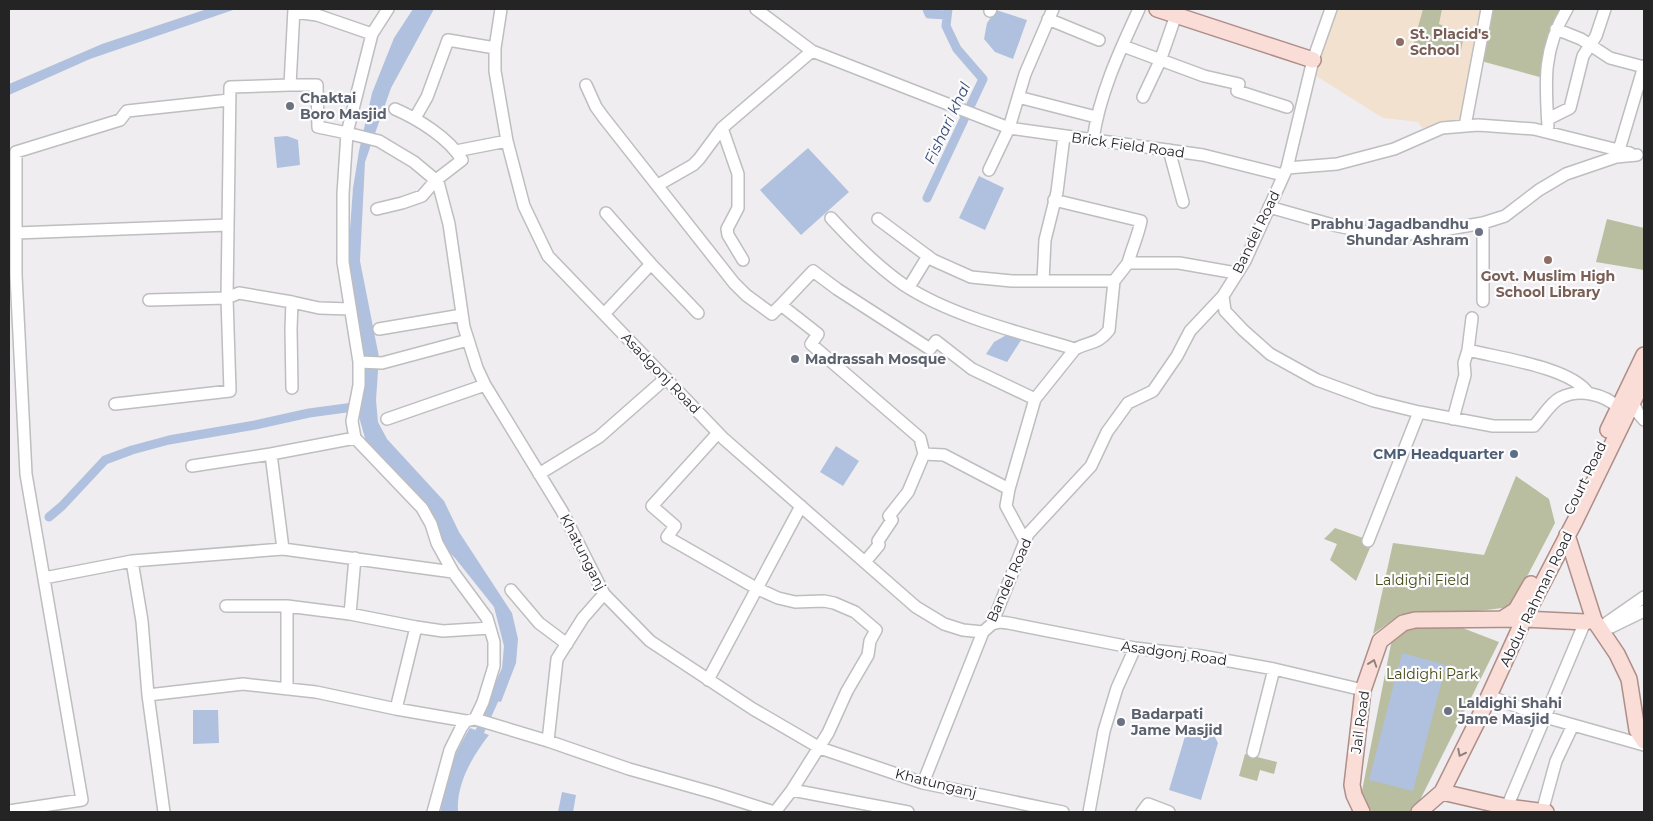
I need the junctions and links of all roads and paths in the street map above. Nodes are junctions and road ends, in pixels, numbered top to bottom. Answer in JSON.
{"nodes":[{"id":1,"x":388,"y":9,"type":"edge"},
{"id":2,"x":501,"y":9,"type":"edge"},
{"id":3,"x":756,"y":9,"type":"edge"},
{"id":4,"x":1139,"y":9,"type":"edge"},
{"id":5,"x":1157,"y":9,"type":"edge"},
{"id":6,"x":1331,"y":9,"type":"edge"},
{"id":7,"x":1487,"y":9,"type":"edge"},
{"id":8,"x":1567,"y":9,"type":"edge"},
{"id":9,"x":1606,"y":9,"type":"edge"},
{"id":10,"x":294,"y":10,"type":"edge"},
{"id":11,"x":1179,"y":13,"type":"edge"},
{"id":12,"x":1050,"y":14,"type":"edge"},
{"id":13,"x":1556,"y":29,"type":"junction"},
{"id":14,"x":372,"y":34,"type":"junction"},
{"id":15,"x":1099,"y":40,"type":"dead end"},
{"id":16,"x":1590,"y":44,"type":"junction"},
{"id":17,"x":1123,"y":46,"type":"junction"},
{"id":18,"x":495,"y":48,"type":"junction"},
{"id":19,"x":812,"y":51,"type":"junction"},
{"id":20,"x":1160,"y":60,"type":"junction"},
{"id":21,"x":1313,"y":60,"type":"junction"},
{"id":22,"x":1644,"y":67,"type":"edge"},
{"id":23,"x":290,"y":85,"type":"junction"},
{"id":24,"x":586,"y":85,"type":"dead end"},
{"id":25,"x":1018,"y":97,"type":"junction"},
{"id":26,"x":1143,"y":98,"type":"dead end"},
{"id":27,"x":229,"y":100,"type":"junction"},
{"id":28,"x":1287,"y":107,"type":"dead end"},
{"id":29,"x":396,"y":110,"type":"dead end"},
{"id":30,"x":1096,"y":117,"type":"junction"},
{"id":31,"x":415,"y":118,"type":"junction"},
{"id":32,"x":1548,"y":119,"type":"junction"},
{"id":33,"x":1465,"y":126,"type":"junction"},
{"id":34,"x":722,"y":128,"type":"junction"},
{"id":35,"x":1009,"y":128,"type":"junction"},
{"id":36,"x":1548,"y":132,"type":"junction"},
{"id":37,"x":351,"y":134,"type":"junction"},
{"id":38,"x":1064,"y":136,"type":"junction"},
{"id":39,"x":1093,"y":140,"type":"junction"},
{"id":40,"x":507,"y":141,"type":"junction"},
{"id":41,"x":456,"y":150,"type":"junction"},
{"id":42,"x":1169,"y":150,"type":"junction"},
{"id":43,"x":1619,"y":150,"type":"junction"},
{"id":44,"x":1640,"y":156,"type":"edge"},
{"id":45,"x":989,"y":170,"type":"dead end"},
{"id":46,"x":1285,"y":171,"type":"junction"},
{"id":47,"x":436,"y":180,"type":"junction"},
{"id":48,"x":658,"y":185,"type":"junction"},
{"id":49,"x":1054,"y":200,"type":"junction"},
{"id":50,"x":1183,"y":202,"type":"dead end"},
{"id":51,"x":1269,"y":207,"type":"junction"},
{"id":52,"x":377,"y":209,"type":"dead end"},
{"id":53,"x":606,"y":213,"type":"dead end"},
{"id":54,"x":831,"y":218,"type":"dead end"},
{"id":55,"x":878,"y":219,"type":"dead end"},
{"id":56,"x":1483,"y":223,"type":"junction"},
{"id":57,"x":228,"y":224,"type":"junction"},
{"id":58,"x":16,"y":233,"type":"junction"},
{"id":59,"x":928,"y":256,"type":"junction"},
{"id":60,"x":743,"y":260,"type":"dead end"},
{"id":61,"x":1128,"y":263,"type":"junction"},
{"id":62,"x":651,"y":264,"type":"junction"},
{"id":63,"x":1236,"y":274,"type":"junction"},
{"id":64,"x":12,"y":275,"type":"edge"},
{"id":65,"x":1042,"y":281,"type":"junction"},
{"id":66,"x":1114,"y":281,"type":"junction"},
{"id":67,"x":909,"y":288,"type":"junction"},
{"id":68,"x":1223,"y":296,"type":"junction"},
{"id":69,"x":227,"y":298,"type":"junction"},
{"id":70,"x":149,"y":300,"type":"dead end"},
{"id":71,"x":1483,"y":301,"type":"dead end"},
{"id":72,"x":292,"y":302,"type":"junction"},
{"id":73,"x":781,"y":305,"type":"junction"},
{"id":74,"x":350,"y":309,"type":"junction"},
{"id":75,"x":698,"y":313,"type":"dead end"},
{"id":76,"x":604,"y":314,"type":"junction"},
{"id":77,"x":462,"y":315,"type":"junction"},
{"id":78,"x":1472,"y":318,"type":"dead end"},
{"id":79,"x":379,"y":329,"type":"dead end"},
{"id":80,"x":468,"y":340,"type":"junction"},
{"id":81,"x":1075,"y":349,"type":"junction"},
{"id":82,"x":1468,"y":350,"type":"junction"},
{"id":83,"x":1644,"y":355,"type":"edge"},
{"id":84,"x":359,"y":362,"type":"junction"},
{"id":85,"x":666,"y":378,"type":"junction"},
{"id":86,"x":1644,"y":379,"type":"edge"},
{"id":87,"x":485,"y":385,"type":"junction"},
{"id":88,"x":292,"y":388,"type":"dead end"},
{"id":89,"x":1588,"y":393,"type":"junction"},
{"id":90,"x":1035,"y":399,"type":"junction"},
{"id":91,"x":115,"y":404,"type":"dead end"},
{"id":92,"x":1626,"y":405,"type":"junction"},
{"id":93,"x":1419,"y":412,"type":"junction"},
{"id":94,"x":1453,"y":418,"type":"junction"},
{"id":95,"x":387,"y":419,"type":"dead end"},
{"id":96,"x":1644,"y":420,"type":"edge"},
{"id":97,"x":718,"y":433,"type":"junction"},
{"id":98,"x":355,"y":438,"type":"junction"},
{"id":99,"x":271,"y":454,"type":"junction"},
{"id":100,"x":924,"y":454,"type":"junction"},
{"id":101,"x":192,"y":466,"type":"dead end"},
{"id":102,"x":539,"y":474,"type":"junction"},
{"id":103,"x":1009,"y":489,"type":"junction"},
{"id":104,"x":801,"y":506,"type":"junction"},
{"id":105,"x":1567,"y":535,"type":"junction"},
{"id":106,"x":1025,"y":541,"type":"junction"},
{"id":107,"x":1368,"y":541,"type":"dead end"},
{"id":108,"x":283,"y":549,"type":"junction"},
{"id":109,"x":355,"y":558,"type":"junction"},
{"id":110,"x":132,"y":561,"type":"junction"},
{"id":111,"x":865,"y":562,"type":"junction"},
{"id":112,"x":453,"y":572,"type":"junction"},
{"id":113,"x":44,"y":578,"type":"junction"},
{"id":114,"x":756,"y":588,"type":"junction"},
{"id":115,"x":511,"y":590,"type":"dead end"},
{"id":116,"x":604,"y":594,"type":"junction"},
{"id":117,"x":1644,"y":597,"type":"edge"},
{"id":118,"x":226,"y":606,"type":"dead end"},
{"id":119,"x":287,"y":606,"type":"junction"},
{"id":120,"x":1644,"y":611,"type":"edge"},
{"id":121,"x":350,"y":614,"type":"junction"},
{"id":122,"x":1502,"y":619,"type":"junction"},
{"id":123,"x":1524,"y":619,"type":"junction"},
{"id":124,"x":1597,"y":623,"type":"junction"},
{"id":125,"x":416,"y":627,"type":"junction"},
{"id":126,"x":490,"y":628,"type":"junction"},
{"id":127,"x":987,"y":628,"type":"junction"},
{"id":128,"x":567,"y":644,"type":"junction"},
{"id":129,"x":1135,"y":648,"type":"junction"},
{"id":130,"x":1274,"y":670,"type":"junction"},
{"id":131,"x":708,"y":680,"type":"junction"},
{"id":132,"x":287,"y":689,"type":"junction"},
{"id":133,"x":1360,"y":689,"type":"junction"},
{"id":134,"x":148,"y":695,"type":"junction"},
{"id":135,"x":1489,"y":696,"type":"junction"},
{"id":136,"x":396,"y":709,"type":"junction"},
{"id":137,"x":1545,"y":717,"type":"junction"},
{"id":138,"x":474,"y":720,"type":"junction"},
{"id":139,"x":1573,"y":725,"type":"junction"},
{"id":140,"x":548,"y":741,"type":"junction"},
{"id":141,"x":1644,"y":741,"type":"edge"},
{"id":142,"x":1644,"y":745,"type":"edge"},
{"id":143,"x":820,"y":748,"type":"junction"},
{"id":144,"x":1253,"y":752,"type":"dead end"},
{"id":145,"x":922,"y":783,"type":"junction"},
{"id":146,"x":792,"y":790,"type":"junction"},
{"id":147,"x":1442,"y":792,"type":"junction"},
{"id":148,"x":1507,"y":807,"type":"junction"},
{"id":149,"x":9,"y":811,"type":"edge"},
{"id":150,"x":164,"y":812,"type":"edge"},
{"id":151,"x":433,"y":812,"type":"edge"},
{"id":152,"x":774,"y":812,"type":"edge"},
{"id":153,"x":908,"y":812,"type":"edge"},
{"id":154,"x":1063,"y":812,"type":"edge"},
{"id":155,"x":1089,"y":812,"type":"edge"},
{"id":156,"x":1142,"y":812,"type":"edge"},
{"id":157,"x":1169,"y":812,"type":"edge"},
{"id":158,"x":1362,"y":812,"type":"edge"},
{"id":159,"x":1420,"y":812,"type":"edge"},
{"id":160,"x":1542,"y":812,"type":"edge"},
{"id":161,"x":1546,"y":812,"type":"edge"}],
"edges":[{"from":1,"to":14,"type":"street"},
{"from":2,"to":18,"type":"street","name":"Asadgonj Road"},
{"from":3,"to":19,"type":"street","name":"Brick Field Road"},
{"from":4,"to":17,"type":"street"},
{"from":5,"to":11,"type":"main road"},
{"from":6,"to":21,"type":"street","name":"Bandel Road"},
{"from":7,"to":33,"type":"street"},
{"from":8,"to":13,"type":"street"},
{"from":9,"to":16,"type":"street"},
{"from":10,"to":14,"type":"street"},
{"from":10,"to":23,"type":"street"},
{"from":11,"to":20,"type":"street"},
{"from":11,"to":21,"type":"main road"},
{"from":12,"to":15,"type":"street"},
{"from":12,"to":25,"type":"street"},
{"from":13,"to":16,"type":"street"},
{"from":13,"to":32,"type":"street"},
{"from":14,"to":37,"type":"street"},
{"from":16,"to":22,"type":"street"},
{"from":16,"to":32,"type":"street"},
{"from":17,"to":20,"type":"street"},
{"from":17,"to":30,"type":"street"},
{"from":18,"to":31,"type":"street"},
{"from":18,"to":40,"type":"street","name":"Asadgonj Road"},
{"from":19,"to":34,"type":"street"},
{"from":19,"to":35,"type":"street","name":"Brick Field Road"},
{"from":20,"to":26,"type":"street"},
{"from":20,"to":28,"type":"street"},
{"from":21,"to":46,"type":"street","name":"Bandel Road"},
{"from":22,"to":43,"type":"street"},
{"from":23,"to":27,"type":"street"},
{"from":23,"to":37,"type":"street"},
{"from":24,"to":48,"type":"street"},
{"from":25,"to":30,"type":"street"},
{"from":25,"to":35,"type":"street"},
{"from":27,"to":57,"type":"street"},
{"from":27,"to":58,"type":"street"},
{"from":29,"to":31,"type":"street"},
{"from":30,"to":39,"type":"street"},
{"from":31,"to":41,"type":"street"},
{"from":32,"to":36,"type":"street"},
{"from":33,"to":36,"type":"street","name":"Brick Field Road"},
{"from":33,"to":46,"type":"street","name":"Brick Field Road"},
{"from":34,"to":48,"type":"street"},
{"from":34,"to":60,"type":"street"},
{"from":35,"to":38,"type":"street","name":"Brick Field Road"},
{"from":35,"to":45,"type":"street"},
{"from":36,"to":43,"type":"street","name":"Brick Field Road"},
{"from":37,"to":47,"type":"street"},
{"from":37,"to":74,"type":"street"},
{"from":38,"to":39,"type":"street","name":"Brick Field Road"},
{"from":38,"to":49,"type":"street"},
{"from":39,"to":42,"type":"street","name":"Brick Field Road"},
{"from":40,"to":41,"type":"street"},
{"from":40,"to":76,"type":"street","name":"Asadgonj Road"},
{"from":41,"to":47,"type":"street"},
{"from":42,"to":46,"type":"street","name":"Brick Field Road"},
{"from":42,"to":50,"type":"street"},
{"from":43,"to":44,"type":"street","name":"Brick Field Road"},
{"from":44,"to":56,"type":"street"},
{"from":46,"to":51,"type":"street","name":"Bandel Road"},
{"from":47,"to":52,"type":"street"},
{"from":47,"to":77,"type":"street","name":"Khatunganj"},
{"from":48,"to":73,"type":"street"},
{"from":49,"to":61,"type":"street"},
{"from":49,"to":65,"type":"street"},
{"from":51,"to":56,"type":"street"},
{"from":51,"to":63,"type":"street","name":"Bandel Road"},
{"from":53,"to":62,"type":"street"},
{"from":54,"to":67,"type":"street"},
{"from":55,"to":59,"type":"street"},
{"from":56,"to":71,"type":"street"},
{"from":57,"to":58,"type":"street"},
{"from":57,"to":69,"type":"street"},
{"from":58,"to":64,"type":"street"},
{"from":59,"to":65,"type":"street"},
{"from":59,"to":67,"type":"street"},
{"from":61,"to":63,"type":"street"},
{"from":61,"to":66,"type":"street"},
{"from":62,"to":75,"type":"street"},
{"from":62,"to":76,"type":"street"},
{"from":63,"to":68,"type":"street","name":"Bandel Road"},
{"from":64,"to":113,"type":"street"},
{"from":65,"to":66,"type":"street"},
{"from":66,"to":81,"type":"street"},
{"from":67,"to":81,"type":"street"},
{"from":68,"to":93,"type":"street"},
{"from":68,"to":106,"type":"street","name":"Bandel Road"},
{"from":69,"to":70,"type":"street"},
{"from":69,"to":72,"type":"street"},
{"from":69,"to":91,"type":"street"},
{"from":72,"to":74,"type":"street"},
{"from":72,"to":88,"type":"street"},
{"from":73,"to":90,"type":"street"},
{"from":73,"to":100,"type":"street"},
{"from":74,"to":84,"type":"street"},
{"from":76,"to":85,"type":"street","name":"Asadgonj Road"},
{"from":77,"to":79,"type":"street"},
{"from":77,"to":80,"type":"street","name":"Khatunganj"},
{"from":78,"to":82,"type":"street"},
{"from":80,"to":84,"type":"street"},
{"from":80,"to":87,"type":"street","name":"Khatunganj"},
{"from":81,"to":90,"type":"street"},
{"from":82,"to":89,"type":"street"},
{"from":82,"to":94,"type":"street"},
{"from":83,"to":92,"type":"main road","name":"Court Road"},
{"from":84,"to":98,"type":"street"},
{"from":85,"to":97,"type":"street","name":"Asadgonj Road"},
{"from":85,"to":102,"type":"street"},
{"from":86,"to":92,"type":"main road","name":"Abdur Rahman Road"},
{"from":87,"to":95,"type":"street"},
{"from":87,"to":102,"type":"street","name":"Khatunganj"},
{"from":89,"to":92,"type":"street"},
{"from":89,"to":94,"type":"street"},
{"from":90,"to":103,"type":"street"},
{"from":92,"to":96,"type":"street"},
{"from":92,"to":105,"type":"main road","name":"Abdur Rahman Road"},
{"from":92,"to":122,"type":"main road","name":"Court Road"},
{"from":93,"to":94,"type":"street"},
{"from":93,"to":107,"type":"street"},
{"from":97,"to":104,"type":"street","name":"Asadgonj Road"},
{"from":97,"to":114,"type":"street"},
{"from":98,"to":99,"type":"street"},
{"from":98,"to":112,"type":"street"},
{"from":99,"to":101,"type":"street"},
{"from":99,"to":108,"type":"street"},
{"from":100,"to":103,"type":"street"},
{"from":100,"to":111,"type":"street"},
{"from":102,"to":116,"type":"street","name":"Khatunganj"},
{"from":103,"to":106,"type":"street"},
{"from":104,"to":111,"type":"street","name":"Asadgonj Road"},
{"from":104,"to":114,"type":"street"},
{"from":105,"to":123,"type":"main road","name":"Abdur Rahman Road"},
{"from":105,"to":124,"type":"main road"},
{"from":106,"to":127,"type":"street","name":"Bandel Road"},
{"from":108,"to":109,"type":"street"},
{"from":108,"to":110,"type":"street"},
{"from":109,"to":112,"type":"street"},
{"from":109,"to":121,"type":"street"},
{"from":110,"to":113,"type":"street"},
{"from":110,"to":134,"type":"street"},
{"from":111,"to":127,"type":"street","name":"Asadgonj Road"},
{"from":112,"to":126,"type":"street"},
{"from":113,"to":149,"type":"street"},
{"from":114,"to":131,"type":"street"},
{"from":114,"to":143,"type":"street"},
{"from":115,"to":128,"type":"street"},
{"from":116,"to":128,"type":"street"},
{"from":116,"to":131,"type":"street","name":"Khatunganj"},
{"from":117,"to":124,"type":"street"},
{"from":118,"to":119,"type":"street"},
{"from":119,"to":121,"type":"street"},
{"from":119,"to":132,"type":"street"},
{"from":120,"to":124,"type":"street"},
{"from":121,"to":125,"type":"street"},
{"from":122,"to":123,"type":"main road","name":"Jail Road"},
{"from":133,"to":122,"type":"main road","name":"Jail Road","one_way":true},
{"from":123,"to":124,"type":"main road","name":"Jail Road"},
{"from":123,"to":135,"type":"main road","name":"Abdur Rahman Road"},
{"from":124,"to":137,"type":"street"},
{"from":124,"to":141,"type":"main road"},
{"from":125,"to":126,"type":"street"},
{"from":125,"to":136,"type":"street"},
{"from":126,"to":138,"type":"street"},
{"from":127,"to":129,"type":"street","name":"Asadgonj Road"},
{"from":127,"to":145,"type":"street","name":"Bandel Road"},
{"from":128,"to":140,"type":"street"},
{"from":129,"to":130,"type":"street","name":"Asadgonj Road"},
{"from":129,"to":155,"type":"street"},
{"from":130,"to":133,"type":"street","name":"Asadgonj Road"},
{"from":130,"to":144,"type":"street"},
{"from":131,"to":143,"type":"street","name":"Khatunganj"},
{"from":132,"to":134,"type":"street"},
{"from":132,"to":136,"type":"street"},
{"from":133,"to":158,"type":"main road","name":"Jail Road"},
{"from":134,"to":150,"type":"street"},
{"from":135,"to":137,"type":"street"},
{"from":135,"to":147,"type":"main road","name":"Abdur Rahman Road","one_way":true},
{"from":136,"to":138,"type":"street"},
{"from":137,"to":139,"type":"street"},
{"from":137,"to":148,"type":"street"},
{"from":138,"to":140,"type":"street"},
{"from":138,"to":151,"type":"street"},
{"from":139,"to":142,"type":"street"},
{"from":139,"to":160,"type":"street"},
{"from":140,"to":152,"type":"street"},
{"from":143,"to":145,"type":"street","name":"Khatunganj"},
{"from":143,"to":146,"type":"street"},
{"from":145,"to":154,"type":"street","name":"Khatunganj"},
{"from":146,"to":152,"type":"street"},
{"from":146,"to":153,"type":"street"},
{"from":147,"to":148,"type":"main road"},
{"from":147,"to":159,"type":"main road","name":"Abdur Rahman Road"},
{"from":148,"to":160,"type":"main road"},
{"from":156,"to":157,"type":"street"},
{"from":160,"to":161,"type":"main road"}]}
